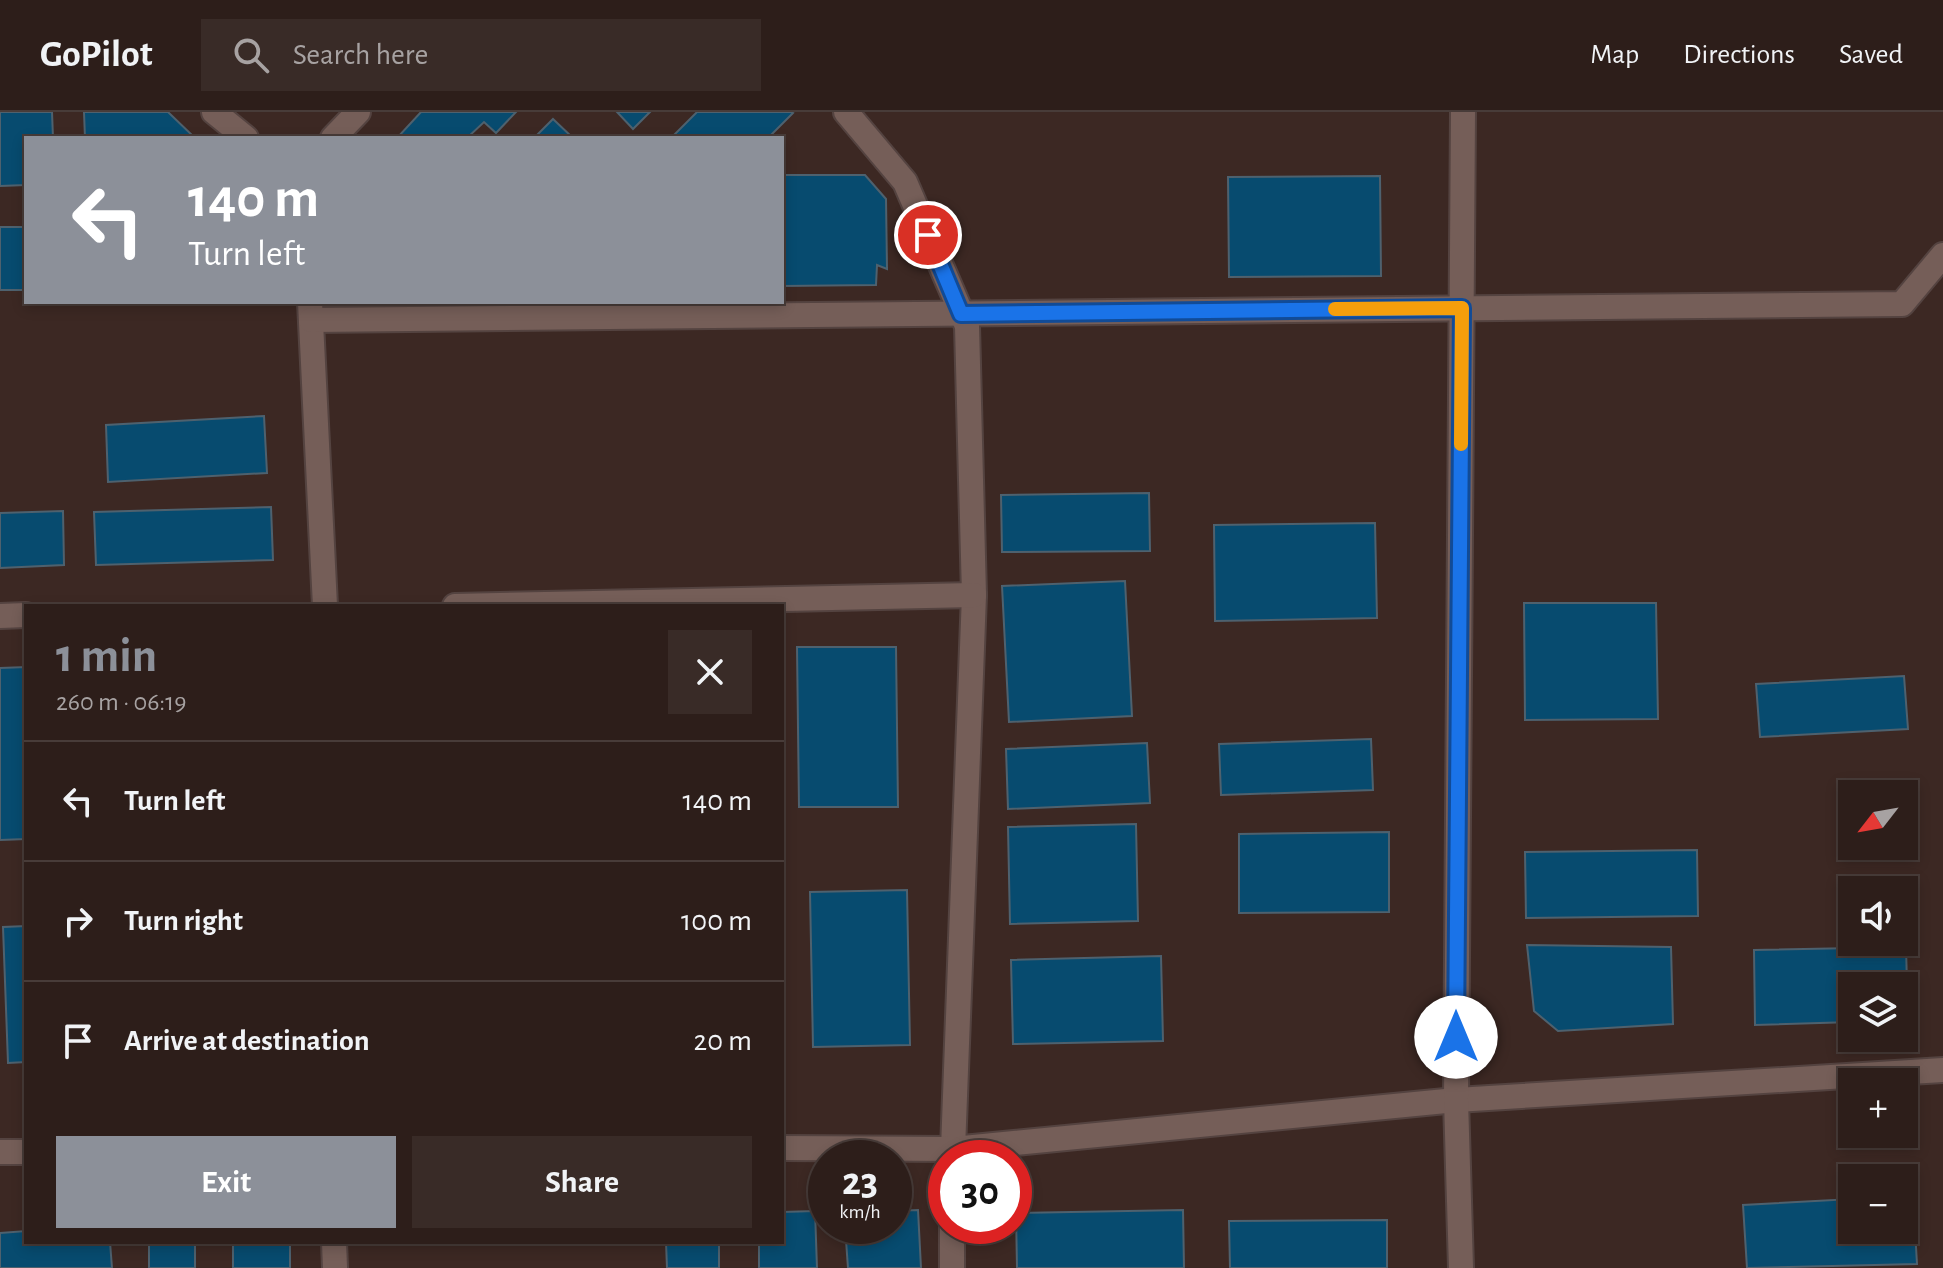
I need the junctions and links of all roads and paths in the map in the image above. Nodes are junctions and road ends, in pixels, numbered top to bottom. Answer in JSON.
{"nodes":[{"id":1,"x":214,"y":112,"type":"edge"},
{"id":2,"x":358,"y":112,"type":"edge"},
{"id":3,"x":846,"y":112,"type":"edge"},
{"id":4,"x":1463,"y":112,"type":"edge"},
{"id":5,"x":244,"y":136,"type":"edge"},
{"id":6,"x":335,"y":136,"type":"edge"},
{"id":7,"x":1943,"y":255,"type":"edge"},
{"id":8,"x":1462,"y":308,"type":"junction"},
{"id":9,"x":311,"y":311,"type":"edge"},
{"id":10,"x":961,"y":314,"type":"junction"},
{"id":11,"x":974,"y":595,"type":"junction"},
{"id":12,"x":325,"y":604,"type":"edge"},
{"id":13,"x":549,"y":604,"type":"edge"},
{"id":14,"x":24,"y":615,"type":"edge"},
{"id":15,"x":0,"y":616,"type":"edge"},
{"id":16,"x":1943,"y":1070,"type":"edge"},
{"id":17,"x":1456,"y":1100,"type":"junction"},
{"id":18,"x":953,"y":1140,"type":"edge"},
{"id":19,"x":1032,"y":1145,"type":"edge"},
{"id":20,"x":784,"y":1148,"type":"edge"},
{"id":21,"x":0,"y":1152,"type":"edge"},
{"id":22,"x":24,"y":1152,"type":"edge"},
{"id":23,"x":928,"y":1152,"type":"edge"},
{"id":24,"x":334,"y":1244,"type":"edge"},
{"id":25,"x":952,"y":1244,"type":"edge"},
{"id":26,"x":335,"y":1268,"type":"edge"},
{"id":27,"x":952,"y":1268,"type":"edge"},
{"id":28,"x":1461,"y":1268,"type":"edge"}],
"edges":[{"from":1,"to":5,"type":"street"},
{"from":2,"to":6,"type":"street"},
{"from":3,"to":10,"type":"street"},
{"from":4,"to":8,"type":"street"},
{"from":7,"to":8,"type":"street"},
{"from":8,"to":10,"type":"street"},
{"from":8,"to":17,"type":"street"},
{"from":9,"to":10,"type":"street"},
{"from":9,"to":12,"type":"street"},
{"from":10,"to":11,"type":"street"},
{"from":11,"to":13,"type":"street"},
{"from":11,"to":18,"type":"street"},
{"from":14,"to":15,"type":"street"},
{"from":16,"to":17,"type":"street"},
{"from":17,"to":19,"type":"street"},
{"from":17,"to":28,"type":"street"},
{"from":20,"to":23,"type":"street"},
{"from":21,"to":22,"type":"street"},
{"from":24,"to":26,"type":"street"},
{"from":25,"to":27,"type":"street"}]}
